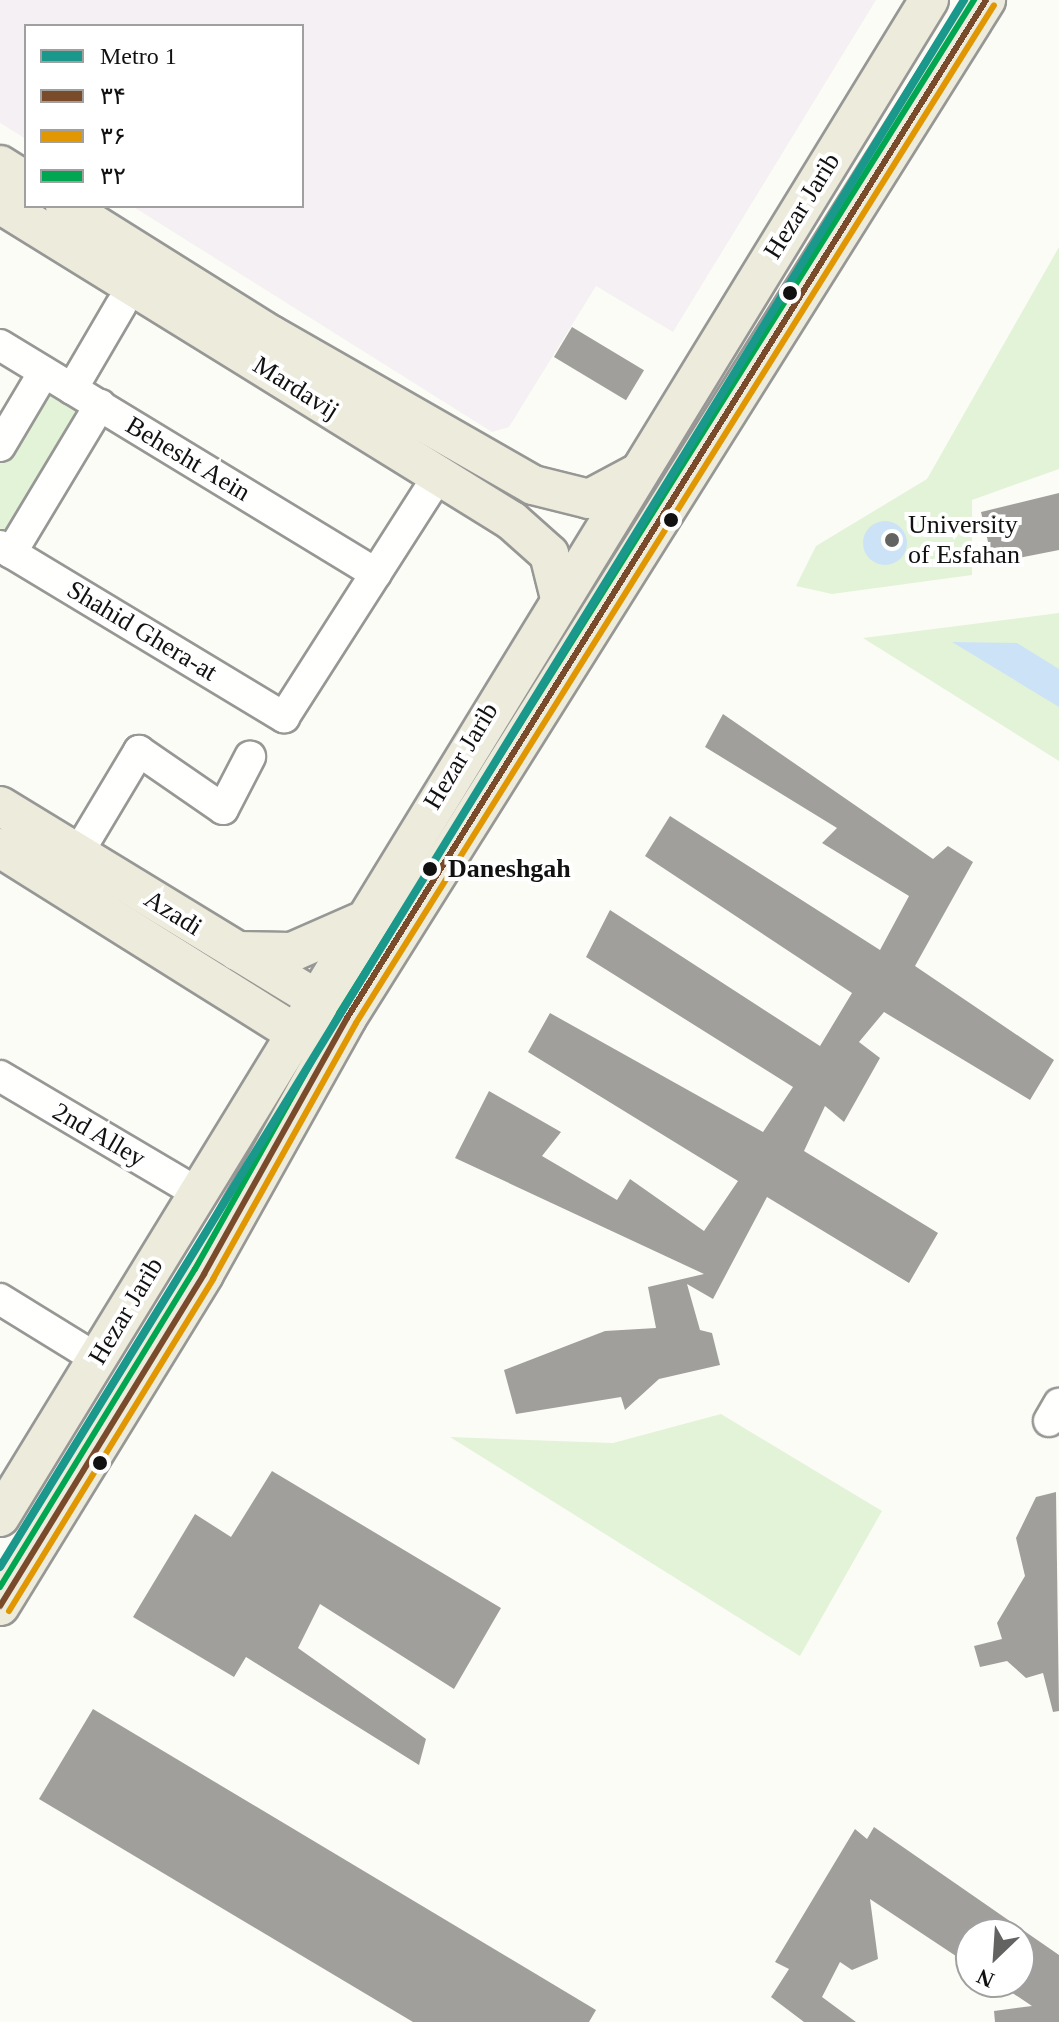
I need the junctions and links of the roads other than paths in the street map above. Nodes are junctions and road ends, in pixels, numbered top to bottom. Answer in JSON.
{"nodes":[{"id":1,"x":929,"y":0,"type":"edge"},
{"id":2,"x":986,"y":0,"type":"edge"},
{"id":3,"x":0,"y":165,"type":"edge"},
{"id":4,"x":24,"y":180,"type":"edge"},
{"id":5,"x":0,"y":204,"type":"edge"},
{"id":6,"x":68,"y":208,"type":"edge"},
{"id":7,"x":121,"y":305,"type":"dead end"},
{"id":8,"x":0,"y":345,"type":"edge"},
{"id":9,"x":262,"y":348,"type":"junction"},
{"id":10,"x":44,"y":372,"type":"junction"},
{"id":11,"x":72,"y":389,"type":"junction"},
{"id":12,"x":100,"y":405,"type":"junction"},
{"id":13,"x":0,"y":446,"type":"edge"},
{"id":14,"x":639,"y":472,"type":"junction"},
{"id":15,"x":438,"y":476,"type":"junction"},
{"id":16,"x":6,"y":549,"type":"edge"},
{"id":17,"x":376,"y":574,"type":"junction"},
{"id":18,"x":560,"y":598,"type":"junction"},
{"id":19,"x":250,"y":757,"type":"dead end"},
{"id":20,"x":0,"y":806,"type":"edge"},
{"id":21,"x":0,"y":848,"type":"edge"},
{"id":22,"x":78,"y":853,"type":"junction"},
{"id":23,"x":360,"y":922,"type":"junction"},
{"id":24,"x":234,"y":951,"type":"junction"},
{"id":25,"x":313,"y":998,"type":"junction"},
{"id":26,"x":347,"y":1018,"type":"junction"},
{"id":27,"x":293,"y":1033,"type":"junction"},
{"id":28,"x":327,"y":1052,"type":"junction"},
{"id":29,"x":0,"y":1076,"type":"edge"},
{"id":30,"x":198,"y":1193,"type":"junction"},
{"id":31,"x":0,"y":1299,"type":"edge"},
{"id":32,"x":97,"y":1359,"type":"junction"},
{"id":33,"x":0,"y":1517,"type":"edge"},
{"id":34,"x":0,"y":1606,"type":"edge"}],
"edges":[{"from":1,"to":14,"type":"main road","name":"Hezar Jarib"},
{"from":2,"to":26,"type":"main road","name":"Hezar Jarib"},
{"from":3,"to":4,"type":"main road"},
{"from":5,"to":9,"type":"main road","name":"Mardavij"},
{"from":6,"to":9,"type":"main road","name":"Mardavij"},
{"from":7,"to":11,"type":"street"},
{"from":8,"to":10,"type":"street","name":"Behesht Aein"},
{"from":9,"to":14,"type":"main road","name":"Mardavij"},
{"from":9,"to":15,"type":"main road","name":"Mardavij"},
{"from":10,"to":11,"type":"street","name":"Behesht Aein"},
{"from":10,"to":13,"type":"street"},
{"from":11,"to":12,"type":"street","name":"Behesht Aein"},
{"from":12,"to":16,"type":"street"},
{"from":12,"to":17,"type":"street","name":"Behesht Aein"},
{"from":14,"to":18,"type":"main road","name":"Hezar Jarib"},
{"from":15,"to":17,"type":"street"},
{"from":15,"to":18,"type":"main road","name":"Mardavij"},
{"from":16,"to":17,"type":"street","name":"Shahid Ghera-at"},
{"from":18,"to":23,"type":"main road","name":"Hezar Jarib"},
{"from":19,"to":22,"type":"street"},
{"from":20,"to":22,"type":"main road","name":"Azadi"},
{"from":21,"to":27,"type":"main road","name":"Azadi"},
{"from":22,"to":24,"type":"main road","name":"Azadi"},
{"from":23,"to":24,"type":"main road"},
{"from":23,"to":25,"type":"main road","name":"Hezar Jarib"},
{"from":24,"to":25,"type":"main road","name":"Azadi"},
{"from":25,"to":26,"type":"main road","name":"Azadi"},
{"from":25,"to":27,"type":"main road","name":"Hezar Jarib"},
{"from":26,"to":28,"type":"main road","name":"Hezar Jarib"},
{"from":27,"to":28,"type":"main road","name":"Azadi"},
{"from":27,"to":30,"type":"main road","name":"Hezar Jarib"},
{"from":28,"to":34,"type":"main road","name":"Hezar Jarib"},
{"from":29,"to":30,"type":"street","name":"2nd Alley"},
{"from":30,"to":32,"type":"main road","name":"Hezar Jarib"},
{"from":31,"to":32,"type":"street"},
{"from":32,"to":33,"type":"main road","name":"Hezar Jarib"}]}
